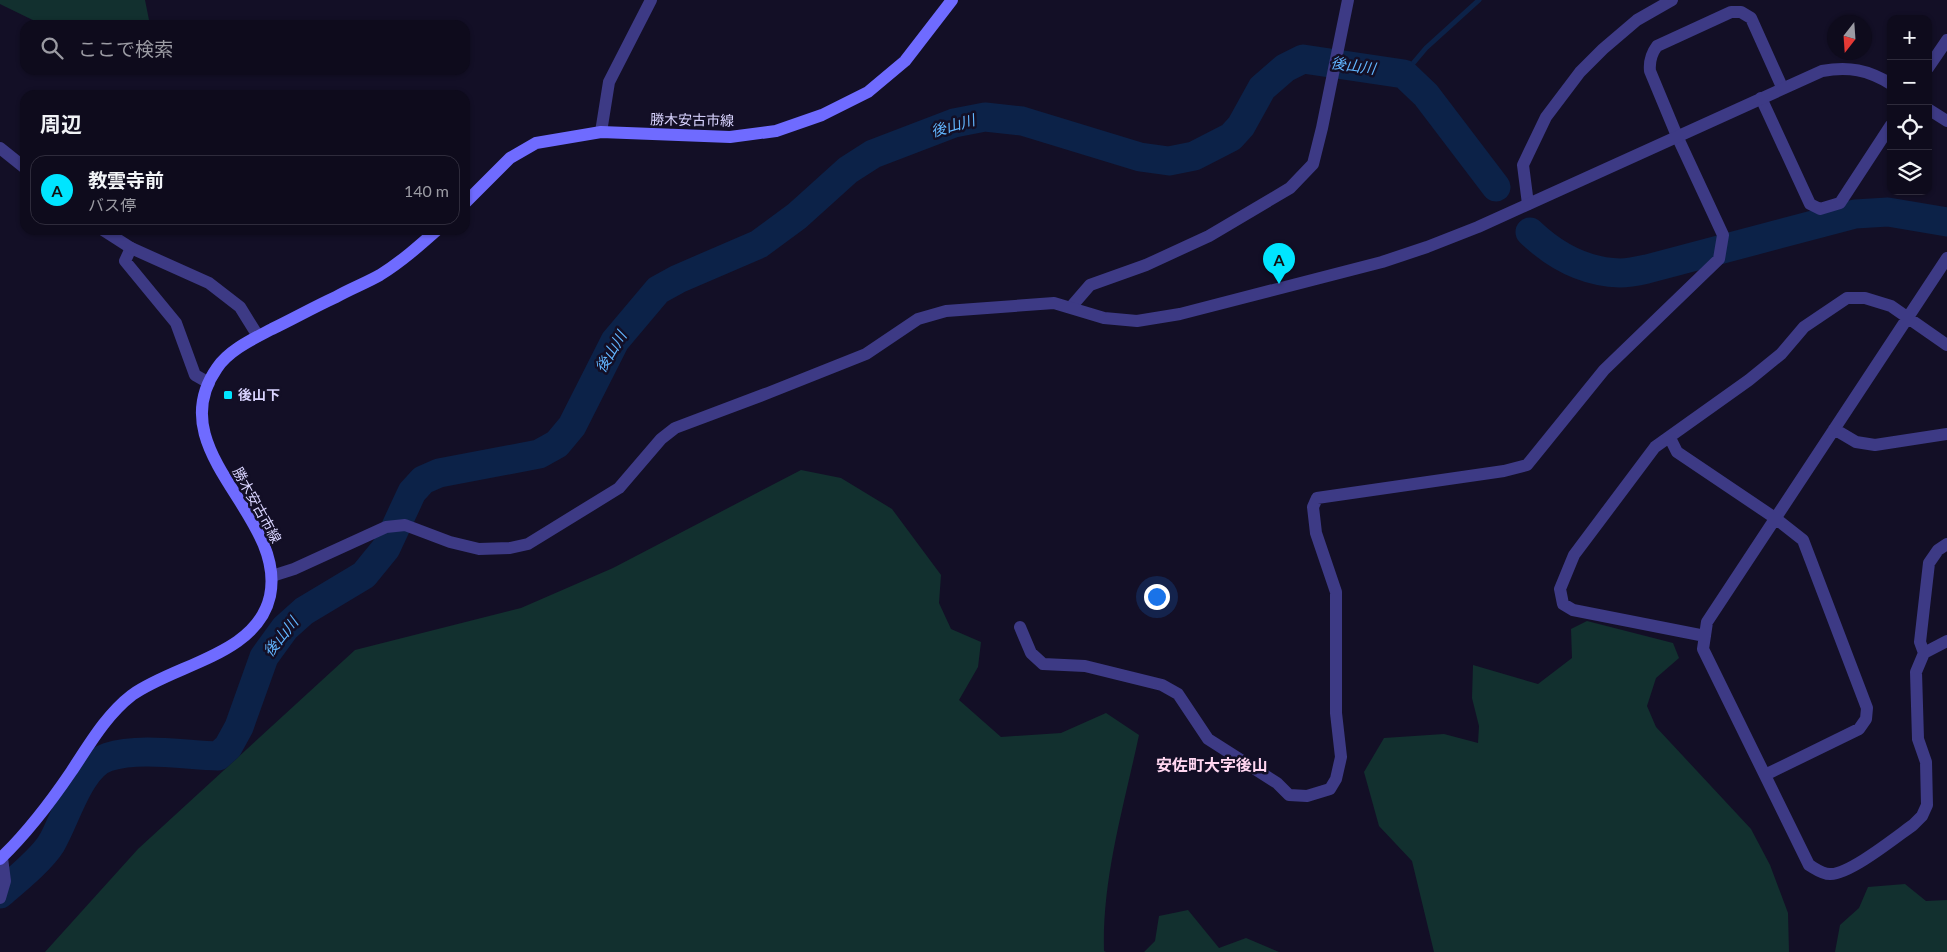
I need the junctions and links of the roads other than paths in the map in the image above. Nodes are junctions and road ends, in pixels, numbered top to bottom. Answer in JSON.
{"nodes":[{"id":1,"x":651,"y":0,"type":"edge"},
{"id":2,"x":952,"y":0,"type":"edge"},
{"id":3,"x":1348,"y":0,"type":"edge"},
{"id":4,"x":1672,"y":0,"type":"edge"},
{"id":5,"x":1947,"y":40,"type":"edge"},
{"id":6,"x":1932,"y":62,"type":"edge"},
{"id":7,"x":1887,"y":82,"type":"edge"},
{"id":8,"x":1782,"y":87,"type":"junction"},
{"id":9,"x":1761,"y":98,"type":"junction"},
{"id":10,"x":1932,"y":112,"type":"edge"},
{"id":11,"x":1947,"y":121,"type":"edge"},
{"id":12,"x":1887,"y":131,"type":"edge"},
{"id":13,"x":601,"y":132,"type":"junction"},
{"id":14,"x":1677,"y":136,"type":"junction"},
{"id":15,"x":0,"y":148,"type":"edge"},
{"id":16,"x":20,"y":164,"type":"edge"},
{"id":17,"x":470,"y":198,"type":"edge"},
{"id":18,"x":1528,"y":204,"type":"junction"},
{"id":19,"x":112,"y":235,"type":"edge"},
{"id":20,"x":431,"y":235,"type":"edge"},
{"id":21,"x":131,"y":248,"type":"junction"},
{"id":22,"x":1947,"y":258,"type":"edge"},
{"id":23,"x":1072,"y":307,"type":"junction"},
{"id":24,"x":1907,"y":318,"type":"junction"},
{"id":25,"x":258,"y":336,"type":"junction"},
{"id":26,"x":1947,"y":345,"type":"edge"},
{"id":27,"x":209,"y":383,"type":"junction"},
{"id":28,"x":1834,"y":429,"type":"junction"},
{"id":29,"x":1947,"y":434,"type":"edge"},
{"id":30,"x":1670,"y":438,"type":"junction"},
{"id":31,"x":1775,"y":518,"type":"junction"},
{"id":32,"x":1947,"y":544,"type":"edge"},
{"id":33,"x":272,"y":576,"type":"junction"},
{"id":34,"x":1020,"y":627,"type":"dead end"},
{"id":35,"x":1705,"y":636,"type":"junction"},
{"id":36,"x":1947,"y":641,"type":"edge"},
{"id":37,"x":1924,"y":653,"type":"junction"},
{"id":38,"x":1765,"y":775,"type":"junction"},
{"id":39,"x":1,"y":858,"type":"edge"},
{"id":40,"x":0,"y":898,"type":"edge"}],
"edges":[{"from":1,"to":13,"type":"street"},
{"from":2,"to":13,"type":"main road","name":"勝木安古市線"},
{"from":3,"to":23,"type":"street"},
{"from":4,"to":18,"type":"street"},
{"from":5,"to":6,"type":"street"},
{"from":7,"to":8,"type":"street"},
{"from":8,"to":9,"type":"street"},
{"from":8,"to":14,"type":"street"},
{"from":9,"to":12,"type":"street"},
{"from":9,"to":14,"type":"street"},
{"from":10,"to":11,"type":"street"},
{"from":13,"to":17,"type":"main road","name":"勝木安古市線"},
{"from":14,"to":18,"type":"street"},
{"from":14,"to":34,"type":"street"},
{"from":15,"to":16,"type":"street"},
{"from":18,"to":23,"type":"street"},
{"from":19,"to":21,"type":"street"},
{"from":20,"to":25,"type":"main road","name":"勝木安古市線"},
{"from":21,"to":25,"type":"street"},
{"from":21,"to":27,"type":"street"},
{"from":22,"to":24,"type":"street"},
{"from":23,"to":33,"type":"street"},
{"from":24,"to":26,"type":"street"},
{"from":24,"to":28,"type":"street"},
{"from":24,"to":30,"type":"street"},
{"from":25,"to":27,"type":"main road","name":"勝木安古市線"},
{"from":27,"to":33,"type":"main road","name":"勝木安古市線"},
{"from":28,"to":29,"type":"street"},
{"from":28,"to":31,"type":"street"},
{"from":30,"to":31,"type":"street"},
{"from":30,"to":35,"type":"street"},
{"from":31,"to":35,"type":"street"},
{"from":31,"to":38,"type":"street"},
{"from":32,"to":37,"type":"street"},
{"from":33,"to":39,"type":"main road","name":"勝木安古市線"},
{"from":35,"to":38,"type":"street"},
{"from":36,"to":37,"type":"street"},
{"from":37,"to":38,"type":"street"},
{"from":39,"to":40,"type":"street"}]}
